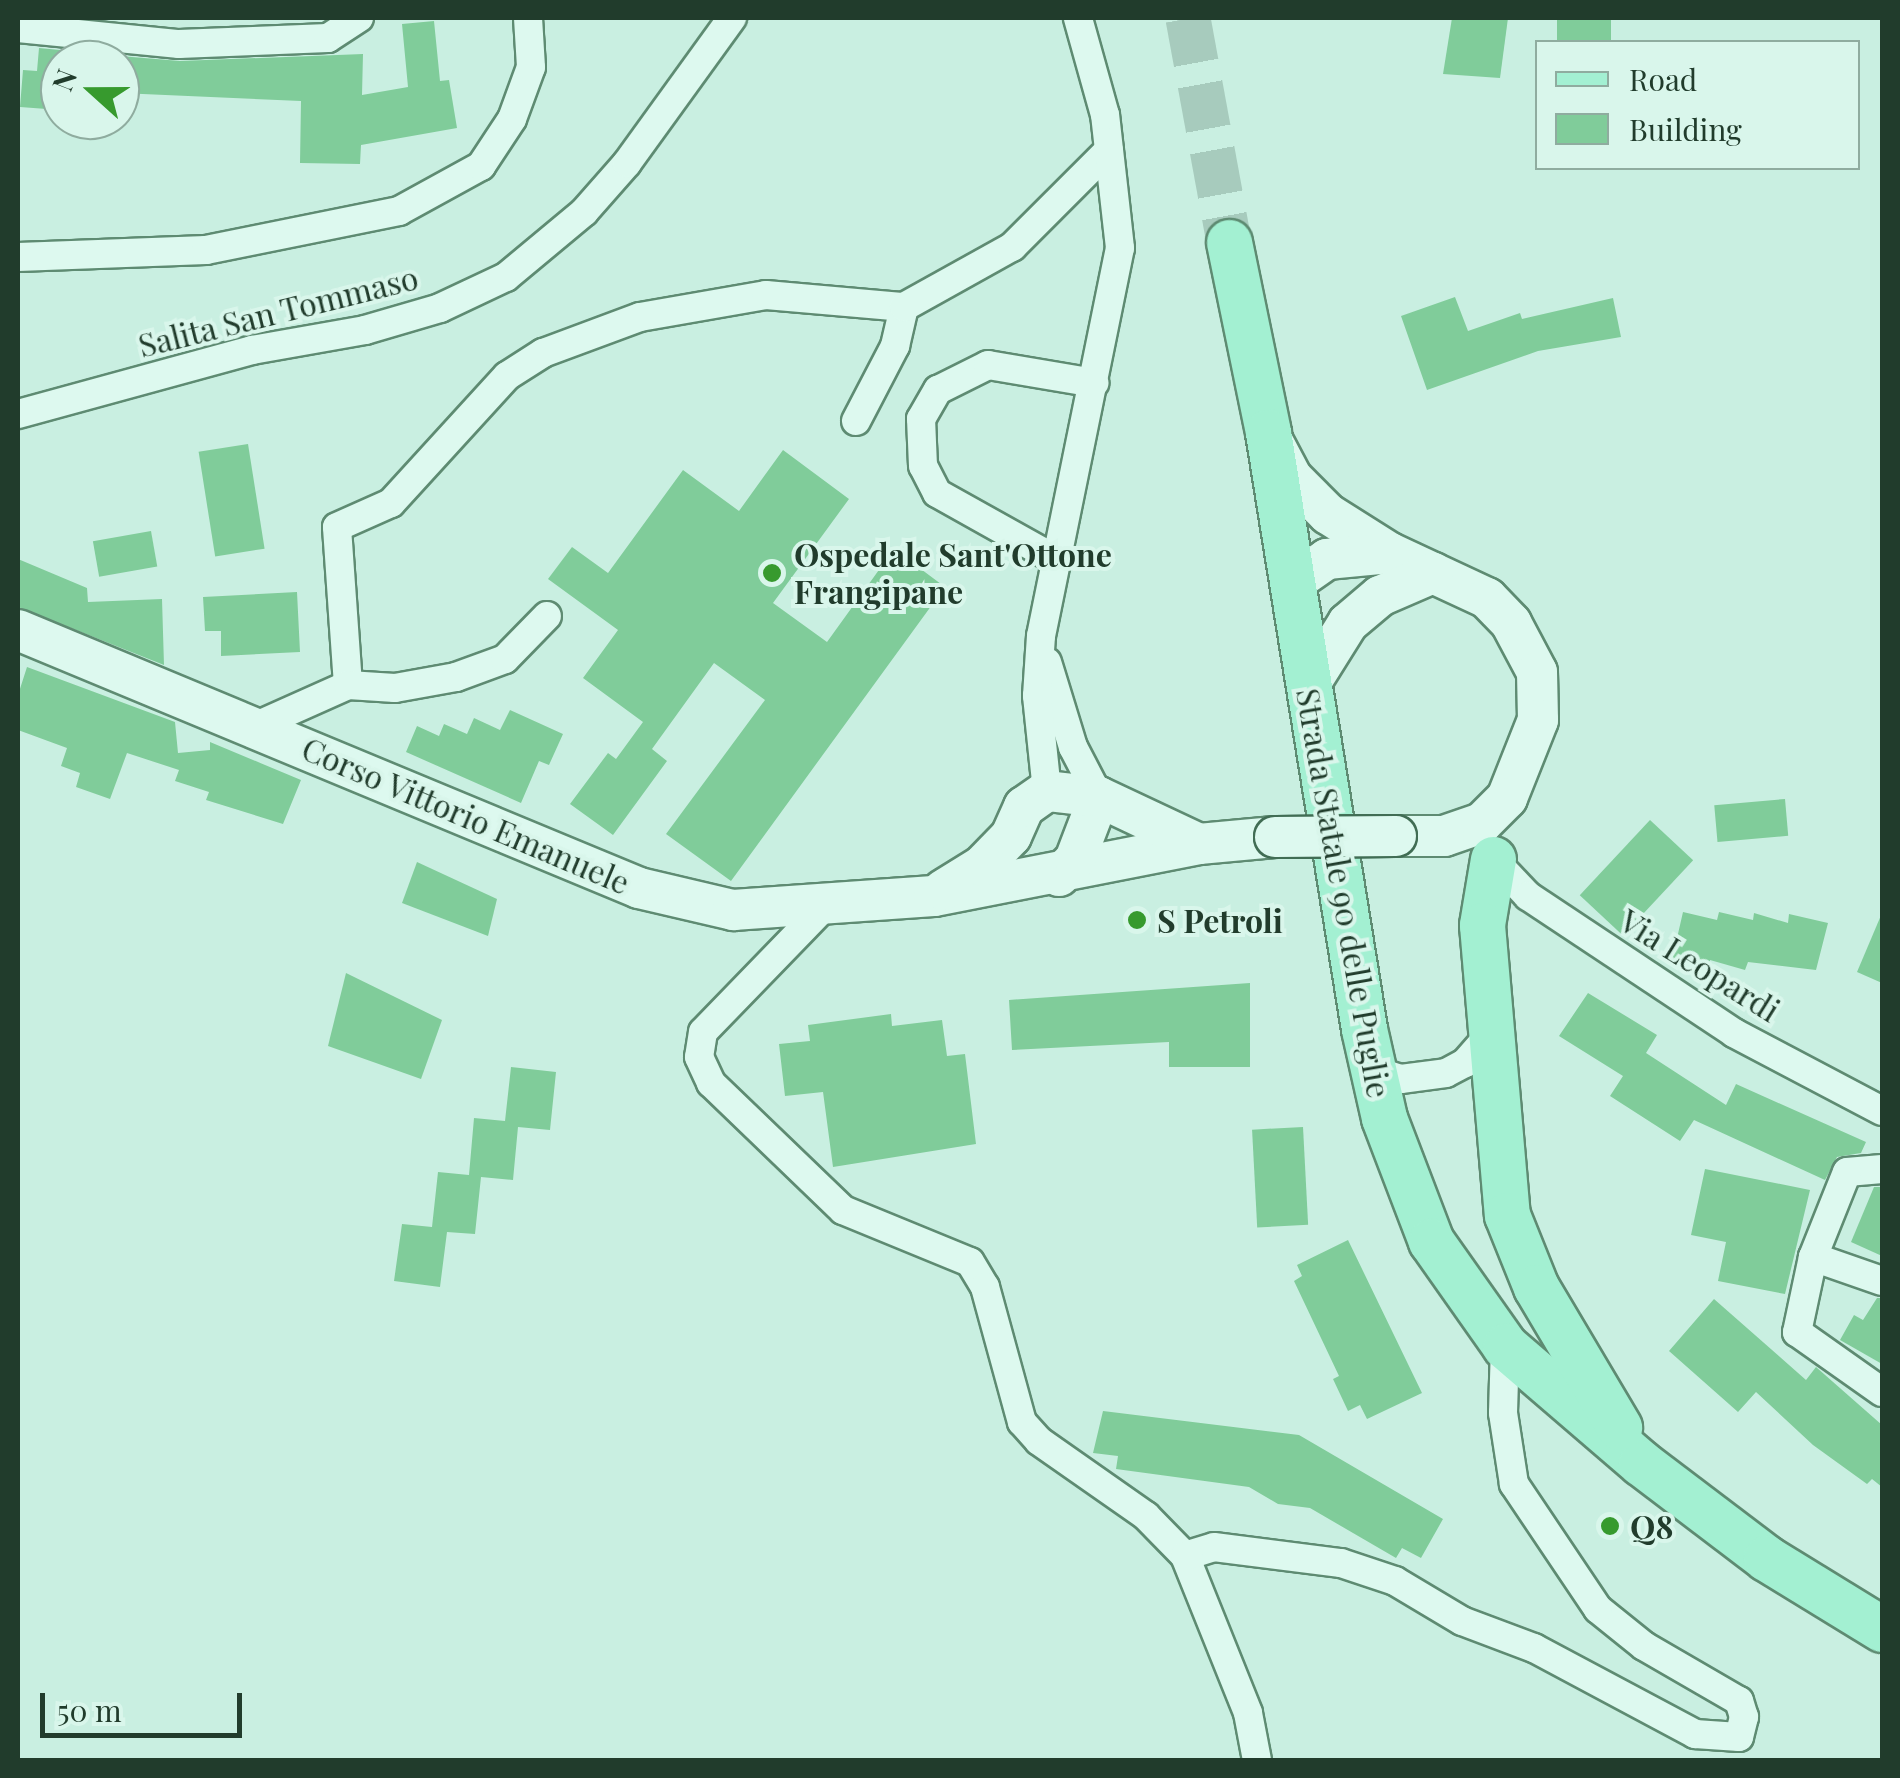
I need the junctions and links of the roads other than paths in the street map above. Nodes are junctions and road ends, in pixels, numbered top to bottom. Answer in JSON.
{"nodes":[{"id":1,"x":359,"y":18,"type":"edge"},
{"id":2,"x":528,"y":18,"type":"edge"},
{"id":3,"x":732,"y":18,"type":"edge"},
{"id":4,"x":1078,"y":18,"type":"edge"},
{"id":5,"x":47,"y":23,"type":"edge"},
{"id":6,"x":18,"y":28,"type":"edge"},
{"id":7,"x":1109,"y":150,"type":"junction"},
{"id":8,"x":1229,"y":242,"type":"tunnel mouth"},
{"id":9,"x":18,"y":257,"type":"edge"},
{"id":10,"x":904,"y":307,"type":"junction"},
{"id":11,"x":1094,"y":384,"type":"junction"},
{"id":12,"x":18,"y":414,"type":"edge"},
{"id":13,"x":856,"y":421,"type":"dead end"},
{"id":14,"x":1268,"y":432,"type":"junction"},
{"id":15,"x":1390,"y":553,"type":"junction"},
{"id":16,"x":1055,"y":560,"type":"junction"},
{"id":17,"x":1433,"y":573,"type":"junction"},
{"id":18,"x":1290,"y":584,"type":"junction"},
{"id":19,"x":1380,"y":596,"type":"junction"},
{"id":20,"x":546,"y":616,"type":"dead end"},
{"id":21,"x":18,"y":630,"type":"edge"},
{"id":22,"x":1041,"y":636,"type":"junction"},
{"id":23,"x":348,"y":685,"type":"junction"},
{"id":24,"x":1308,"y":687,"type":"junction"},
{"id":25,"x":254,"y":727,"type":"junction"},
{"id":26,"x":1047,"y":791,"type":"junction"},
{"id":27,"x":1099,"y":796,"type":"junction"},
{"id":28,"x":1010,"y":836,"type":"junction"},
{"id":29,"x":1487,"y":842,"type":"junction"},
{"id":30,"x":1199,"y":844,"type":"junction"},
{"id":31,"x":1059,"y":876,"type":"junction"},
{"id":32,"x":934,"y":896,"type":"junction"},
{"id":33,"x":825,"y":906,"type":"junction"},
{"id":34,"x":1490,"y":1033,"type":"junction"},
{"id":35,"x":1373,"y":1070,"type":"junction"},
{"id":36,"x":1882,"y":1111,"type":"edge"},
{"id":37,"x":1882,"y":1168,"type":"edge"},
{"id":38,"x":1813,"y":1257,"type":"junction"},
{"id":39,"x":1882,"y":1281,"type":"edge"},
{"id":40,"x":1505,"y":1346,"type":"junction"},
{"id":41,"x":1882,"y":1392,"type":"edge"},
{"id":42,"x":1641,"y":1463,"type":"junction"},
{"id":43,"x":1185,"y":1556,"type":"junction"},
{"id":44,"x":1882,"y":1629,"type":"edge"},
{"id":45,"x":1257,"y":1760,"type":"edge"}],
"edges":[{"from":1,"to":5,"type":"street"},
{"from":2,"to":9,"type":"street"},
{"from":3,"to":12,"type":"street","name":"Salita San Tommaso"},
{"from":4,"to":7,"type":"street"},
{"from":5,"to":6,"type":"street"},
{"from":7,"to":10,"type":"street"},
{"from":7,"to":11,"type":"street"},
{"from":8,"to":14,"type":"main road","name":"Strada Statale 90 delle Puglie"},
{"from":10,"to":13,"type":"street"},
{"from":10,"to":23,"type":"street"},
{"from":11,"to":16,"type":"street"},
{"from":11,"to":16,"type":"street"},
{"from":14,"to":15,"type":"street"},
{"from":14,"to":18,"type":"main road","name":"Strada Statale 90 delle Puglie"},
{"from":15,"to":17,"type":"street"},
{"from":15,"to":18,"type":"street"},
{"from":16,"to":22,"type":"street"},
{"from":17,"to":19,"type":"street"},
{"from":17,"to":29,"type":"street"},
{"from":18,"to":19,"type":"street"},
{"from":18,"to":24,"type":"main road","name":"Strada Statale 90 delle Puglie"},
{"from":19,"to":24,"type":"street"},
{"from":20,"to":23,"type":"street"},
{"from":21,"to":25,"type":"street","name":"Corso Vittorio Emanuele"},
{"from":22,"to":26,"type":"street"},
{"from":22,"to":27,"type":"street"},
{"from":23,"to":25,"type":"street"},
{"from":24,"to":35,"type":"main road","name":"Strada Statale 90 delle Puglie"},
{"from":25,"to":33,"type":"street","name":"Corso Vittorio Emanuele"},
{"from":26,"to":27,"type":"street"},
{"from":26,"to":28,"type":"street","name":"Corso Vittorio Emanuele"},
{"from":27,"to":30,"type":"street"},
{"from":27,"to":31,"type":"street"},
{"from":28,"to":31,"type":"street"},
{"from":28,"to":32,"type":"street","name":"Corso Vittorio Emanuele"},
{"from":29,"to":30,"type":"street","name":"Corso Vittorio Emanuele","bridge":true},
{"from":29,"to":34,"type":"main road"},
{"from":29,"to":36,"type":"street","name":"Via Leopardi"},
{"from":30,"to":31,"type":"street","name":"Corso Vittorio Emanuele"},
{"from":31,"to":32,"type":"street","name":"Corso Vittorio Emanuele"},
{"from":32,"to":33,"type":"street","name":"Corso Vittorio Emanuele"},
{"from":33,"to":43,"type":"street"},
{"from":34,"to":35,"type":"street"},
{"from":34,"to":42,"type":"main road"},
{"from":35,"to":40,"type":"main road","name":"Strada Statale 90 delle Puglie"},
{"from":37,"to":38,"type":"street"},
{"from":38,"to":39,"type":"street"},
{"from":38,"to":41,"type":"street"},
{"from":40,"to":42,"type":"main road","name":"Strada Statale 90 delle Puglie"},
{"from":40,"to":43,"type":"street"},
{"from":42,"to":44,"type":"main road","name":"Strada Statale 90 delle Puglie"},
{"from":43,"to":45,"type":"street"}]}
